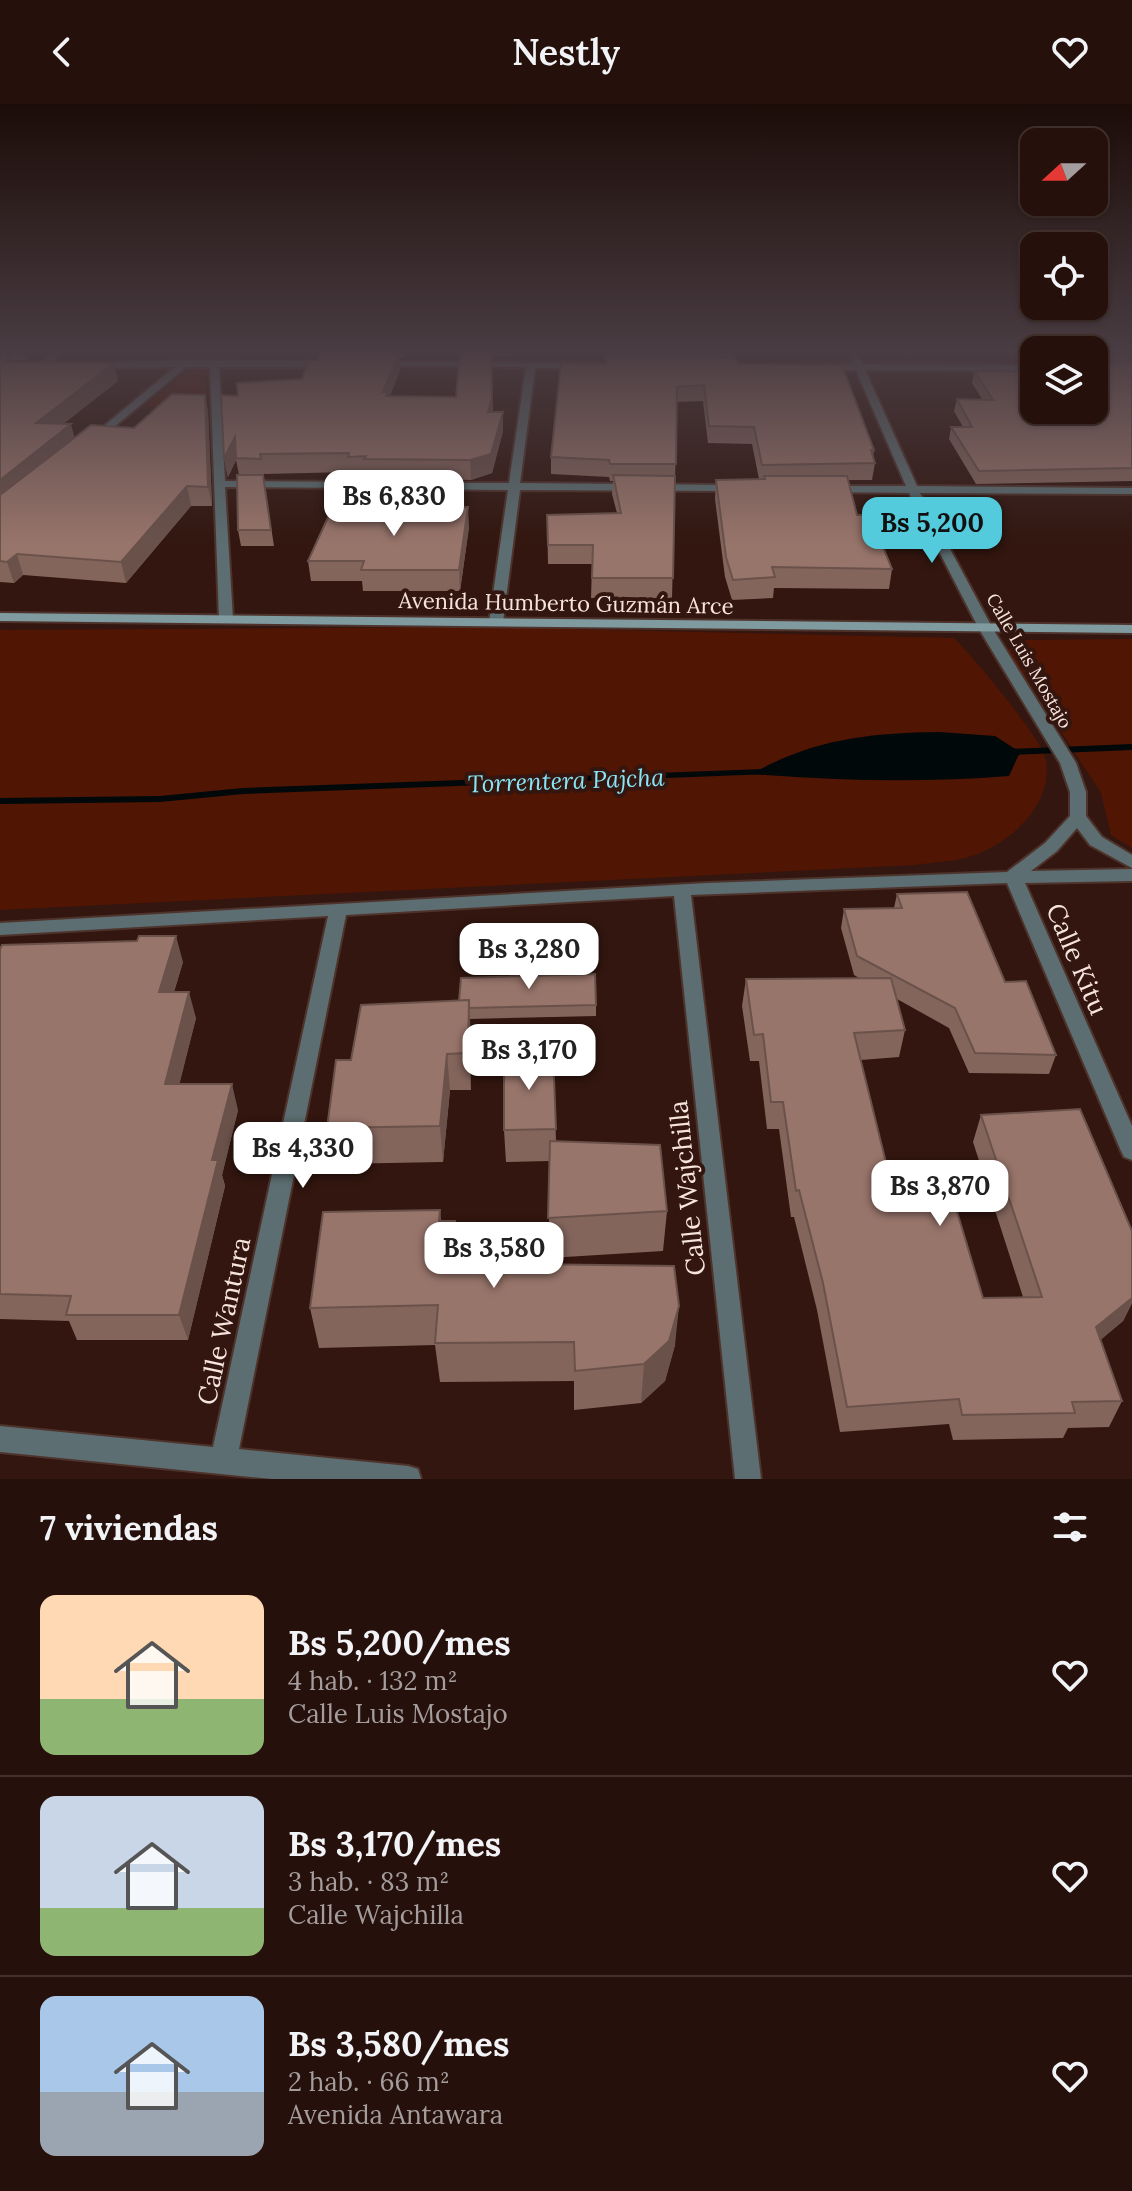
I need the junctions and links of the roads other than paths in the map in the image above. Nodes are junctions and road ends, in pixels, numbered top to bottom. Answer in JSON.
{"nodes":[{"id":1,"x":120,"y":417,"type":"edge"},
{"id":2,"x":220,"y":417,"type":"edge"},
{"id":3,"x":524,"y":417,"type":"edge"},
{"id":4,"x":882,"y":417,"type":"edge"},
{"id":5,"x":87,"y":444,"type":"edge"},
{"id":6,"x":219,"y":484,"type":"junction"},
{"id":7,"x":515,"y":486,"type":"junction"},
{"id":8,"x":754,"y":488,"type":"edge"},
{"id":9,"x":818,"y":489,"type":"edge"},
{"id":10,"x":913,"y":490,"type":"junction"},
{"id":11,"x":1132,"y":491,"type":"edge"},
{"id":12,"x":0,"y":617,"type":"edge"},
{"id":13,"x":226,"y":619,"type":"junction"},
{"id":14,"x":496,"y":622,"type":"junction"},
{"id":15,"x":986,"y":629,"type":"junction"},
{"id":16,"x":1132,"y":629,"type":"edge"},
{"id":17,"x":1078,"y":817,"type":"junction"},
{"id":18,"x":1132,"y":862,"type":"edge"},
{"id":19,"x":1132,"y":875,"type":"edge"},
{"id":20,"x":1013,"y":876,"type":"junction"},
{"id":21,"x":682,"y":891,"type":"junction"},
{"id":22,"x":338,"y":911,"type":"junction"},
{"id":23,"x":0,"y":929,"type":"edge"},
{"id":24,"x":1132,"y":1151,"type":"edge"},
{"id":25,"x":0,"y":1439,"type":"edge"},
{"id":26,"x":223,"y":1460,"type":"junction"},
{"id":27,"x":408,"y":1479,"type":"edge"},
{"id":28,"x":748,"y":1479,"type":"edge"}],
"edges":[{"from":1,"to":5,"type":"street"},
{"from":2,"to":6,"type":"street"},
{"from":3,"to":7,"type":"street"},
{"from":4,"to":10,"type":"street","name":"Calle Luis Mostajo"},
{"from":6,"to":7,"type":"street"},
{"from":6,"to":13,"type":"street"},
{"from":7,"to":8,"type":"street"},
{"from":7,"to":14,"type":"street"},
{"from":9,"to":10,"type":"street"},
{"from":10,"to":11,"type":"street"},
{"from":10,"to":15,"type":"street","name":"Calle Luis Mostajo"},
{"from":12,"to":13,"type":"main road","name":"Avenida Humberto Guzmán Arce"},
{"from":13,"to":14,"type":"main road","name":"Avenida Humberto Guzmán Arce"},
{"from":14,"to":15,"type":"main road","name":"Avenida Humberto Guzmán Arce"},
{"from":15,"to":16,"type":"main road","name":"Avenida Humberto Guzmán Arce"},
{"from":15,"to":17,"type":"street","name":"Calle Luis Mostajo"},
{"from":17,"to":18,"type":"street"},
{"from":17,"to":20,"type":"street"},
{"from":19,"to":20,"type":"street"},
{"from":20,"to":21,"type":"street"},
{"from":20,"to":24,"type":"street","name":"Calle Kitu"},
{"from":21,"to":22,"type":"street"},
{"from":21,"to":28,"type":"street","name":"Calle Wajchilla"},
{"from":22,"to":23,"type":"street"},
{"from":22,"to":26,"type":"street","name":"Calle Wantura"},
{"from":25,"to":26,"type":"street"},
{"from":26,"to":27,"type":"street"}]}
